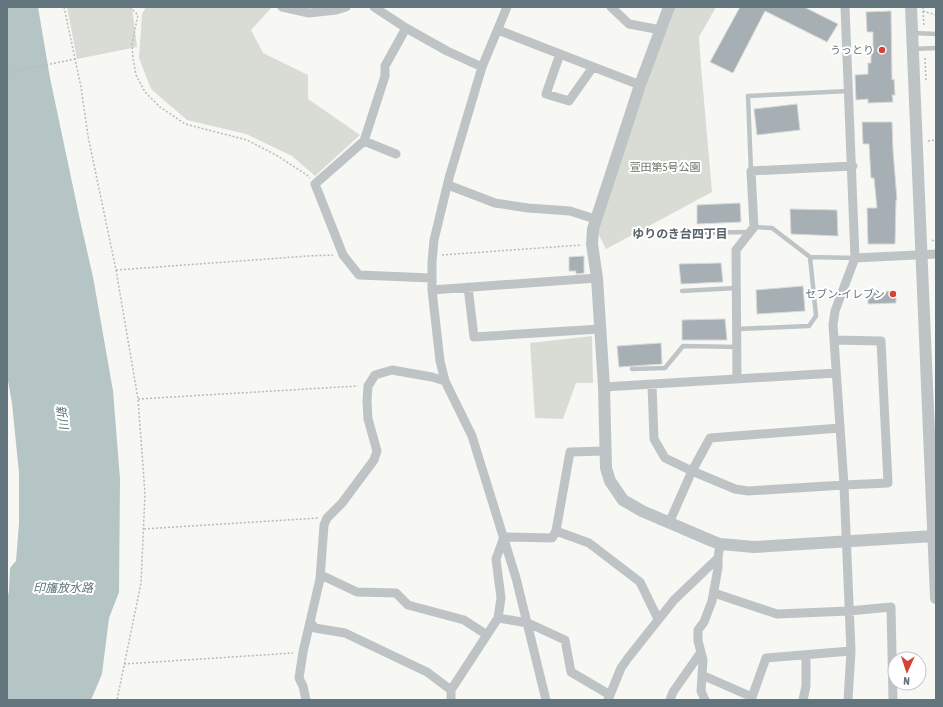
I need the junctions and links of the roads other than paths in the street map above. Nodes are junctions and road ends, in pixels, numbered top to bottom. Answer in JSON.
{"nodes":[{"id":1,"x":282,"y":7,"type":"edge"},
{"id":2,"x":346,"y":7,"type":"edge"},
{"id":3,"x":374,"y":7,"type":"edge"},
{"id":4,"x":507,"y":7,"type":"edge"},
{"id":5,"x":611,"y":7,"type":"edge"},
{"id":6,"x":669,"y":7,"type":"edge"},
{"id":7,"x":846,"y":7,"type":"edge"},
{"id":8,"x":911,"y":7,"type":"edge"},
{"id":9,"x":620,"y":11,"type":"edge"},
{"id":10,"x":406,"y":28,"type":"junction"},
{"id":11,"x":498,"y":30,"type":"junction"},
{"id":12,"x":660,"y":30,"type":"junction"},
{"id":13,"x":912,"y":33,"type":"junction"},
{"id":14,"x":936,"y":34,"type":"edge"},
{"id":15,"x":936,"y":48,"type":"edge"},
{"id":16,"x":912,"y":50,"type":"junction"},
{"id":17,"x":560,"y":54,"type":"junction"},
{"id":18,"x":482,"y":67,"type":"junction"},
{"id":19,"x":593,"y":67,"type":"junction"},
{"id":20,"x":640,"y":85,"type":"junction"},
{"id":21,"x":849,"y":91,"type":"junction"},
{"id":22,"x":364,"y":141,"type":"junction"},
{"id":23,"x":396,"y":154,"type":"dead end"},
{"id":24,"x":852,"y":166,"type":"junction"},
{"id":25,"x":751,"y":171,"type":"junction"},
{"id":26,"x":448,"y":185,"type":"junction"},
{"id":27,"x":595,"y":219,"type":"junction"},
{"id":28,"x":752,"y":230,"type":"junction"},
{"id":29,"x":696,"y":233,"type":"dead end"},
{"id":30,"x":922,"y":254,"type":"junction"},
{"id":31,"x":936,"y":254,"type":"edge"},
{"id":32,"x":810,"y":256,"type":"junction"},
{"id":33,"x":855,"y":258,"type":"junction"},
{"id":34,"x":432,"y":278,"type":"junction"},
{"id":35,"x":597,"y":278,"type":"junction"},
{"id":36,"x":468,"y":287,"type":"junction"},
{"id":37,"x":736,"y":288,"type":"junction"},
{"id":38,"x":432,"y":290,"type":"junction"},
{"id":39,"x":682,"y":291,"type":"dead end"},
{"id":40,"x":600,"y":329,"type":"junction"},
{"id":41,"x":737,"y":329,"type":"junction"},
{"id":42,"x":834,"y":340,"type":"junction"},
{"id":43,"x":737,"y":347,"type":"junction"},
{"id":44,"x":632,"y":369,"type":"dead end"},
{"id":45,"x":836,"y":373,"type":"junction"},
{"id":46,"x":737,"y":378,"type":"junction"},
{"id":47,"x":445,"y":381,"type":"junction"},
{"id":48,"x":652,"y":385,"type":"junction"},
{"id":49,"x":604,"y":387,"type":"junction"},
{"id":50,"x":840,"y":428,"type":"junction"},
{"id":51,"x":605,"y":451,"type":"junction"},
{"id":52,"x":692,"y":471,"type":"junction"},
{"id":53,"x":844,"y":484,"type":"junction"},
{"id":54,"x":669,"y":523,"type":"junction"},
{"id":55,"x":556,"y":530,"type":"junction"},
{"id":56,"x":935,"y":536,"type":"edge"},
{"id":57,"x":504,"y":537,"type":"junction"},
{"id":58,"x":846,"y":542,"type":"junction"},
{"id":59,"x":720,"y":544,"type":"junction"},
{"id":60,"x":718,"y":558,"type":"junction"},
{"id":61,"x":320,"y":575,"type":"junction"},
{"id":62,"x":714,"y":593,"type":"junction"},
{"id":63,"x":936,"y":598,"type":"edge"},
{"id":64,"x":849,"y":611,"type":"junction"},
{"id":65,"x":498,"y":618,"type":"junction"},
{"id":66,"x":658,"y":619,"type":"junction"},
{"id":67,"x":310,"y":622,"type":"junction"},
{"id":68,"x":528,"y":623,"type":"junction"},
{"id":69,"x":487,"y":635,"type":"junction"},
{"id":70,"x":851,"y":651,"type":"junction"},
{"id":71,"x":701,"y":652,"type":"junction"},
{"id":72,"x":806,"y":655,"type":"junction"},
{"id":73,"x":702,"y":675,"type":"junction"},
{"id":74,"x":451,"y":690,"type":"junction"},
{"id":75,"x":609,"y":697,"type":"edge"},
{"id":76,"x":752,"y":699,"type":"edge"},
{"id":77,"x":306,"y":700,"type":"edge"},
{"id":78,"x":451,"y":700,"type":"edge"},
{"id":79,"x":546,"y":700,"type":"edge"},
{"id":80,"x":670,"y":700,"type":"edge"},
{"id":81,"x":705,"y":700,"type":"edge"},
{"id":82,"x":803,"y":700,"type":"edge"},
{"id":83,"x":848,"y":700,"type":"edge"},
{"id":84,"x":893,"y":700,"type":"edge"}],
"edges":[{"from":1,"to":2,"type":"street"},
{"from":3,"to":10,"type":"street"},
{"from":4,"to":11,"type":"street"},
{"from":5,"to":9,"type":"street"},
{"from":6,"to":12,"type":"street"},
{"from":7,"to":21,"type":"street"},
{"from":8,"to":13,"type":"street"},
{"from":9,"to":12,"type":"street"},
{"from":10,"to":18,"type":"street"},
{"from":10,"to":22,"type":"street"},
{"from":11,"to":17,"type":"street"},
{"from":11,"to":18,"type":"street"},
{"from":12,"to":20,"type":"street"},
{"from":13,"to":14,"type":"lane"},
{"from":13,"to":16,"type":"street"},
{"from":15,"to":16,"type":"lane"},
{"from":16,"to":30,"type":"street"},
{"from":17,"to":19,"type":"street"},
{"from":17,"to":19,"type":"street"},
{"from":18,"to":26,"type":"street"},
{"from":19,"to":20,"type":"street"},
{"from":20,"to":27,"type":"street"},
{"from":21,"to":24,"type":"street"},
{"from":21,"to":25,"type":"lane"},
{"from":22,"to":23,"type":"street"},
{"from":22,"to":34,"type":"street"},
{"from":24,"to":25,"type":"street"},
{"from":24,"to":33,"type":"street"},
{"from":25,"to":28,"type":"street"},
{"from":26,"to":27,"type":"street"},
{"from":26,"to":34,"type":"street"},
{"from":27,"to":35,"type":"street"},
{"from":28,"to":29,"type":"lane"},
{"from":28,"to":32,"type":"lane"},
{"from":28,"to":37,"type":"street"},
{"from":30,"to":31,"type":"street"},
{"from":30,"to":33,"type":"street"},
{"from":30,"to":56,"type":"street"},
{"from":32,"to":33,"type":"lane"},
{"from":32,"to":41,"type":"lane"},
{"from":33,"to":42,"type":"street"},
{"from":34,"to":38,"type":"street"},
{"from":35,"to":36,"type":"street"},
{"from":35,"to":40,"type":"street"},
{"from":36,"to":38,"type":"street"},
{"from":36,"to":40,"type":"street"},
{"from":37,"to":39,"type":"lane"},
{"from":37,"to":41,"type":"street"},
{"from":38,"to":47,"type":"street"},
{"from":40,"to":49,"type":"street"},
{"from":41,"to":43,"type":"street"},
{"from":42,"to":45,"type":"street"},
{"from":42,"to":53,"type":"street"},
{"from":43,"to":44,"type":"lane"},
{"from":43,"to":46,"type":"street"},
{"from":45,"to":46,"type":"street"},
{"from":45,"to":50,"type":"street"},
{"from":46,"to":48,"type":"street"},
{"from":47,"to":57,"type":"street"},
{"from":47,"to":61,"type":"street"},
{"from":48,"to":49,"type":"street"},
{"from":48,"to":52,"type":"street"},
{"from":49,"to":51,"type":"street"},
{"from":50,"to":52,"type":"street"},
{"from":50,"to":53,"type":"street"},
{"from":51,"to":54,"type":"street"},
{"from":51,"to":55,"type":"street"},
{"from":52,"to":53,"type":"street"},
{"from":52,"to":54,"type":"street"},
{"from":53,"to":58,"type":"street"},
{"from":54,"to":59,"type":"street"},
{"from":55,"to":57,"type":"street"},
{"from":55,"to":66,"type":"street"},
{"from":56,"to":58,"type":"street"},
{"from":56,"to":63,"type":"street"},
{"from":57,"to":65,"type":"street"},
{"from":57,"to":68,"type":"street"},
{"from":58,"to":59,"type":"street"},
{"from":58,"to":64,"type":"street"},
{"from":59,"to":60,"type":"street"},
{"from":60,"to":62,"type":"street"},
{"from":60,"to":66,"type":"street"},
{"from":61,"to":67,"type":"street"},
{"from":61,"to":69,"type":"street"},
{"from":62,"to":64,"type":"street"},
{"from":62,"to":71,"type":"street"},
{"from":64,"to":70,"type":"street"},
{"from":64,"to":84,"type":"street"},
{"from":65,"to":68,"type":"street"},
{"from":65,"to":69,"type":"street"},
{"from":66,"to":75,"type":"street"},
{"from":67,"to":74,"type":"street"},
{"from":67,"to":77,"type":"street"},
{"from":68,"to":75,"type":"street"},
{"from":68,"to":79,"type":"street"},
{"from":69,"to":74,"type":"street"},
{"from":70,"to":72,"type":"street"},
{"from":70,"to":83,"type":"street"},
{"from":71,"to":73,"type":"street"},
{"from":71,"to":80,"type":"street"},
{"from":72,"to":76,"type":"street"},
{"from":72,"to":82,"type":"street"},
{"from":73,"to":76,"type":"street"},
{"from":73,"to":81,"type":"street"},
{"from":74,"to":78,"type":"street"}]}
